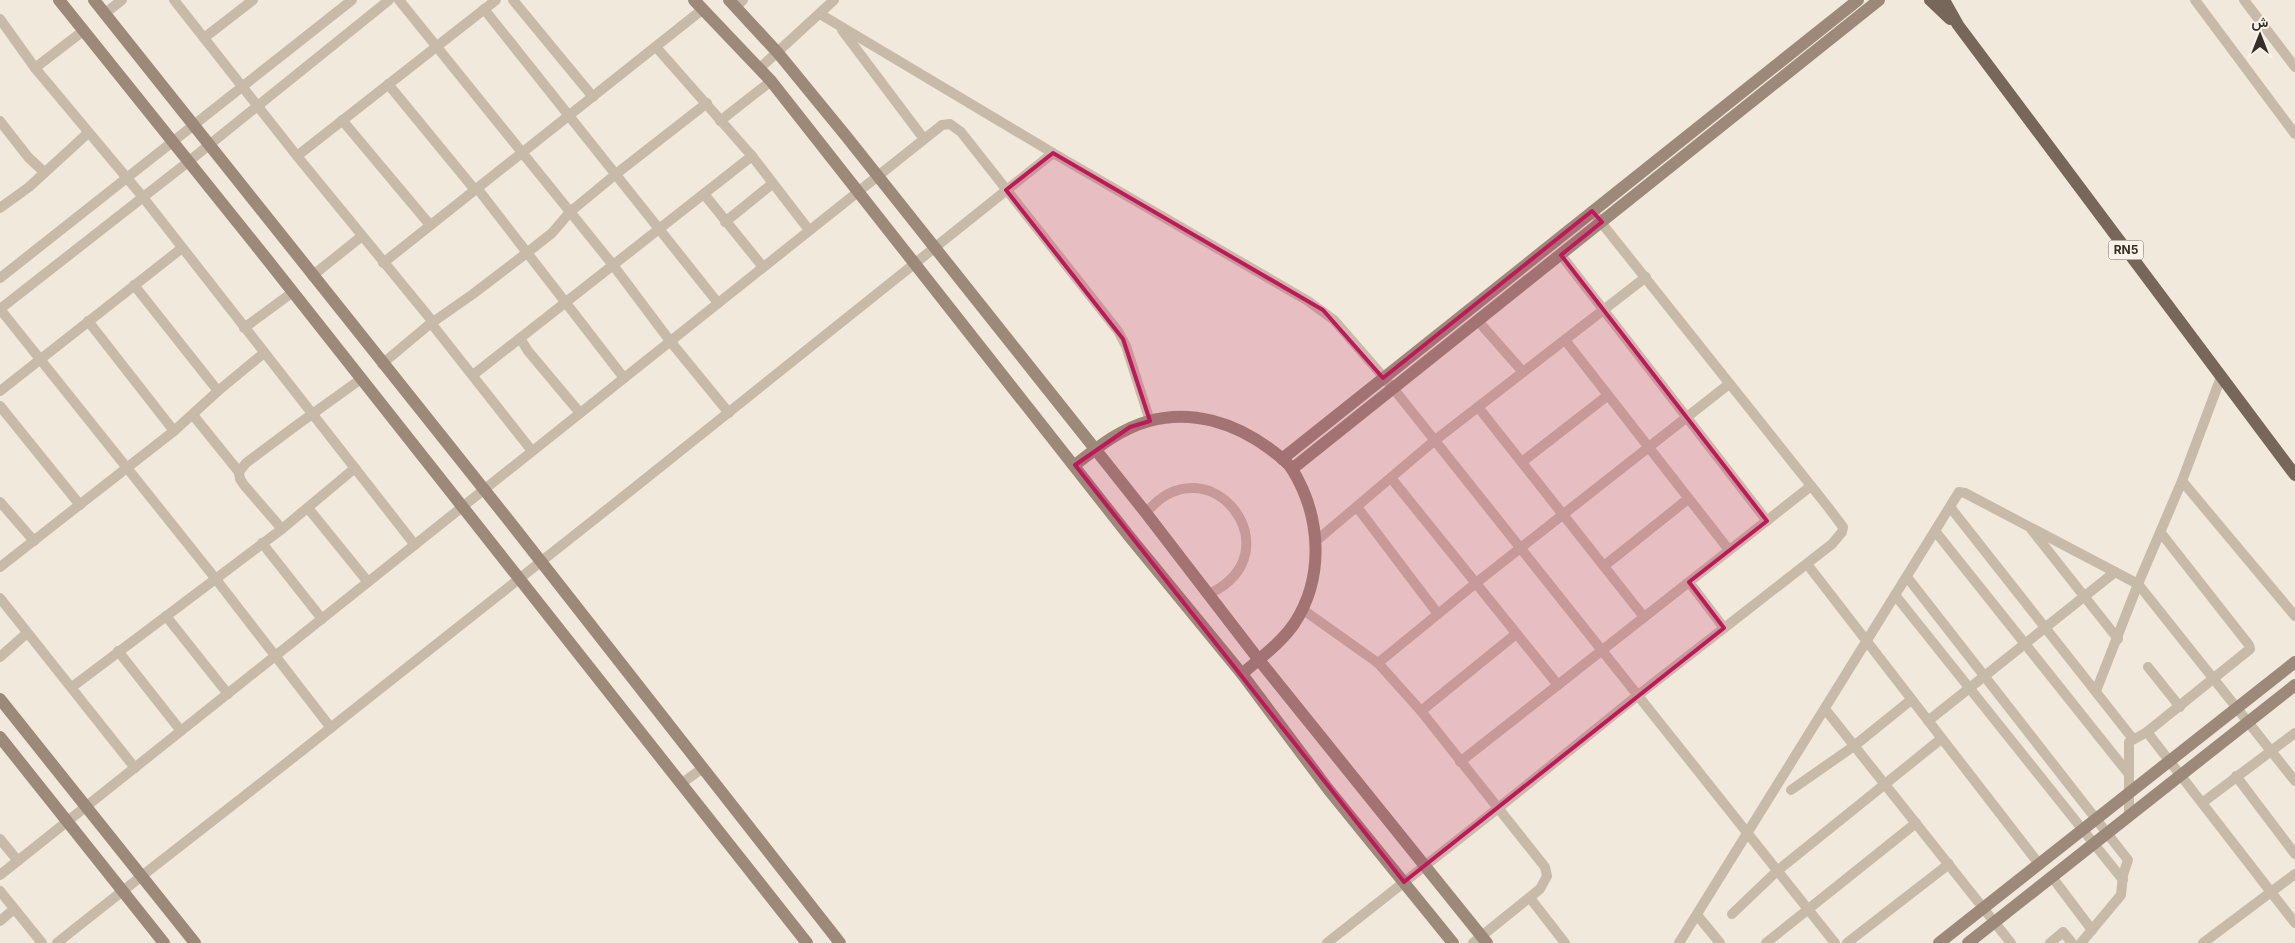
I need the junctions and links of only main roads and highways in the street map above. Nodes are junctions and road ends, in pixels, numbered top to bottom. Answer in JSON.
{"nodes":[{"id":1,"x":1930,"y":0,"type":"edge"},
{"id":2,"x":1944,"y":0,"type":"edge"},
{"id":3,"x":1958,"y":25,"type":"junction"},
{"id":4,"x":2295,"y":475,"type":"edge"}],
"edges":[{"from":1,"to":3,"type":"main road","number":"RN5"},
{"from":2,"to":3,"type":"main road","number":"RN5"},
{"from":3,"to":4,"type":"main road","number":"RN5"}]}
